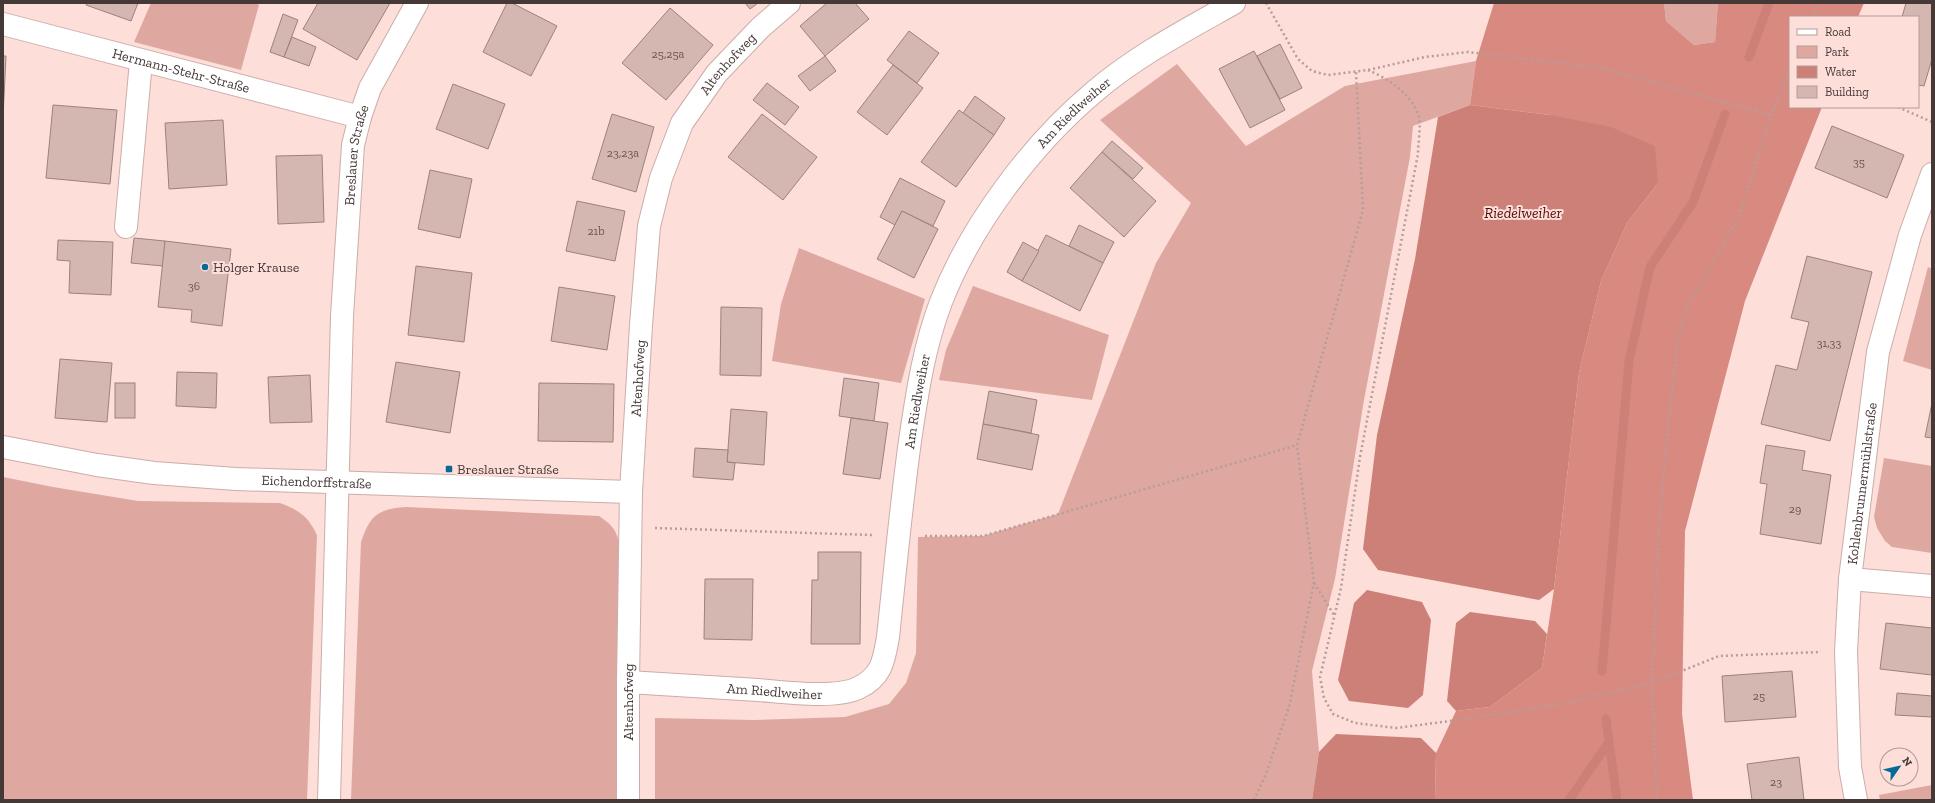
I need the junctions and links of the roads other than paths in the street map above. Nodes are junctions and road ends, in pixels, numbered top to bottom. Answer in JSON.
{"nodes":[{"id":1,"x":417,"y":3,"type":"edge"},
{"id":2,"x":789,"y":3,"type":"edge"},
{"id":3,"x":1234,"y":3,"type":"edge"},
{"id":4,"x":3,"y":24,"type":"edge"},
{"id":5,"x":141,"y":60,"type":"junction"},
{"id":6,"x":360,"y":117,"type":"junction"},
{"id":7,"x":1932,"y":174,"type":"edge"},
{"id":8,"x":126,"y":227,"type":"dead end"},
{"id":9,"x":3,"y":447,"type":"edge"},
{"id":10,"x":338,"y":482,"type":"junction"},
{"id":11,"x":632,"y":492,"type":"junction"},
{"id":12,"x":1850,"y":579,"type":"junction"},
{"id":13,"x":1932,"y":586,"type":"edge"},
{"id":14,"x":628,"y":682,"type":"junction"},
{"id":15,"x":329,"y":800,"type":"edge"},
{"id":16,"x":628,"y":800,"type":"edge"},
{"id":17,"x":1856,"y":800,"type":"edge"}],
"edges":[{"from":1,"to":6,"type":"street","name":"Breslauer Straße"},
{"from":2,"to":11,"type":"street","name":"Altenhofweg"},
{"from":3,"to":14,"type":"street","name":"Am Riedlweiher"},
{"from":4,"to":5,"type":"street","name":"Hermann-Stehr-Straße"},
{"from":5,"to":6,"type":"street","name":"Hermann-Stehr-Straße"},
{"from":5,"to":8,"type":"street"},
{"from":6,"to":10,"type":"street","name":"Breslauer Straße"},
{"from":7,"to":12,"type":"street","name":"Kohlenbrunnermühlstraße"},
{"from":9,"to":10,"type":"street","name":"Eichendorffstraße"},
{"from":10,"to":11,"type":"street","name":"Eichendorffstraße"},
{"from":10,"to":15,"type":"street","name":"Breslauer Straße"},
{"from":11,"to":14,"type":"street","name":"Altenhofweg"},
{"from":12,"to":13,"type":"street"},
{"from":12,"to":17,"type":"street","name":"Kohlenbrunnermühlstraße"},
{"from":14,"to":16,"type":"street","name":"Altenhofweg"}]}
